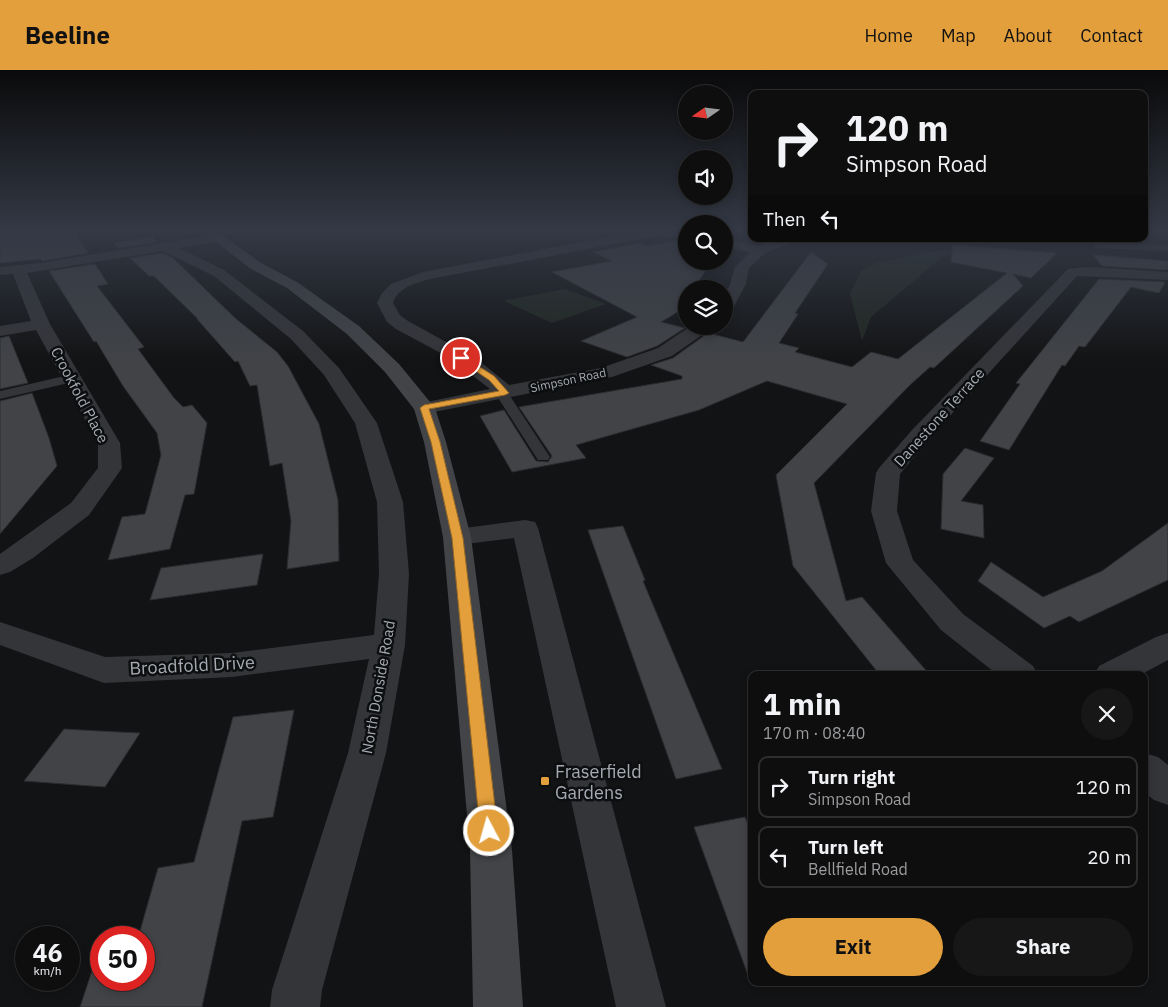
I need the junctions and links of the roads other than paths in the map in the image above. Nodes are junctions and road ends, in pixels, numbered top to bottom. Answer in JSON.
{"nodes":[{"id":1,"x":15,"y":275,"type":"edge"},
{"id":2,"x":222,"y":275,"type":"edge"},
{"id":3,"x":273,"y":275,"type":"edge"},
{"id":4,"x":426,"y":275,"type":"edge"},
{"id":5,"x":740,"y":275,"type":"edge"},
{"id":6,"x":1071,"y":275,"type":"edge"},
{"id":7,"x":1151,"y":275,"type":"edge"},
{"id":8,"x":1168,"y":276,"type":"edge"},
{"id":9,"x":733,"y":293,"type":"edge"},
{"id":10,"x":41,"y":324,"type":"junction"},
{"id":11,"x":0,"y":331,"type":"edge"},
{"id":12,"x":690,"y":335,"type":"edge"},
{"id":13,"x":73,"y":378,"type":"junction"},
{"id":14,"x":503,"y":393,"type":"junction"},
{"id":15,"x":0,"y":395,"type":"edge"},
{"id":16,"x":424,"y":408,"type":"junction"},
{"id":17,"x":543,"y":458,"type":"dead end"},
{"id":18,"x":457,"y":538,"type":"junction"},
{"id":19,"x":0,"y":566,"type":"edge"},
{"id":20,"x":0,"y":633,"type":"edge"},
{"id":21,"x":389,"y":645,"type":"junction"},
{"id":22,"x":1168,"y":645,"type":"edge"},
{"id":23,"x":1016,"y":671,"type":"edge"},
{"id":24,"x":1119,"y":671,"type":"edge"},
{"id":25,"x":1148,"y":772,"type":"edge"},
{"id":26,"x":1168,"y":788,"type":"edge"},
{"id":27,"x":295,"y":1007,"type":"edge"},
{"id":28,"x":498,"y":1007,"type":"edge"},
{"id":29,"x":641,"y":1007,"type":"edge"}],
"edges":[{"from":1,"to":10,"type":"street","name":"Crookfold Place"},
{"from":2,"to":21,"type":"street","name":"North Donside Road"},
{"from":3,"to":16,"type":"main road"},
{"from":4,"to":14,"type":"street"},
{"from":5,"to":9,"type":"street"},
{"from":6,"to":23,"type":"street","name":"Danestone Terrace"},
{"from":7,"to":8,"type":"street","name":"Danestone Terrace"},
{"from":10,"to":11,"type":"street"},
{"from":10,"to":13,"type":"street","name":"Crookfold Place"},
{"from":12,"to":14,"type":"street","name":"Simpson Road"},
{"from":13,"to":15,"type":"lane"},
{"from":13,"to":19,"type":"street","name":"Crookfold Place"},
{"from":14,"to":16,"type":"street","name":"Simpson Road"},
{"from":14,"to":17,"type":"lane"},
{"from":16,"to":18,"type":"main road"},
{"from":18,"to":28,"type":"main road"},
{"from":18,"to":29,"type":"street"},
{"from":20,"to":21,"type":"street","name":"Broadfold Drive"},
{"from":21,"to":27,"type":"street","name":"North Donside Road"},
{"from":22,"to":24,"type":"street"},
{"from":25,"to":26,"type":"street"}]}
